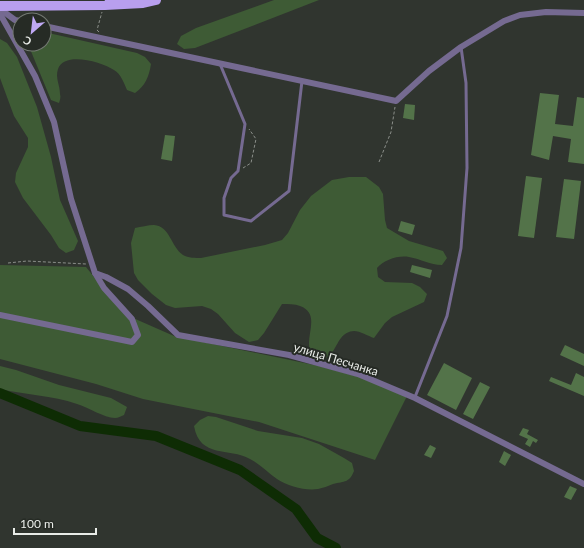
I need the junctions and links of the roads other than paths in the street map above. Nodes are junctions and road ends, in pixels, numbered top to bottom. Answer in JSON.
{"nodes":[{"id":1,"x":156,"y":0,"type":"edge"},
{"id":2,"x":0,"y":6,"type":"edge"},
{"id":3,"x":0,"y":9,"type":"edge"},
{"id":4,"x":0,"y":14,"type":"edge"},
{"id":5,"x":584,"y":14,"type":"edge"},
{"id":6,"x":12,"y":18,"type":"edge"},
{"id":7,"x":52,"y":28,"type":"edge"},
{"id":8,"x":461,"y":47,"type":"junction"},
{"id":9,"x":220,"y":64,"type":"junction"},
{"id":10,"x":302,"y":81,"type":"junction"},
{"id":11,"x":95,"y":273,"type":"junction"},
{"id":12,"x":0,"y":315,"type":"edge"},
{"id":13,"x":415,"y":398,"type":"junction"},
{"id":14,"x":584,"y":484,"type":"edge"}],
"edges":[{"from":1,"to":2,"type":"main road"},
{"from":3,"to":6,"type":"street"},
{"from":4,"to":11,"type":"street"},
{"from":5,"to":8,"type":"street"},
{"from":7,"to":9,"type":"street"},
{"from":8,"to":10,"type":"street"},
{"from":8,"to":13,"type":"lane"},
{"from":9,"to":10,"type":"street"},
{"from":9,"to":10,"type":"lane"},
{"from":11,"to":12,"type":"street"},
{"from":11,"to":13,"type":"street","name":"улица Песчанка"},
{"from":13,"to":14,"type":"street","name":"улица Песчанка"}]}
